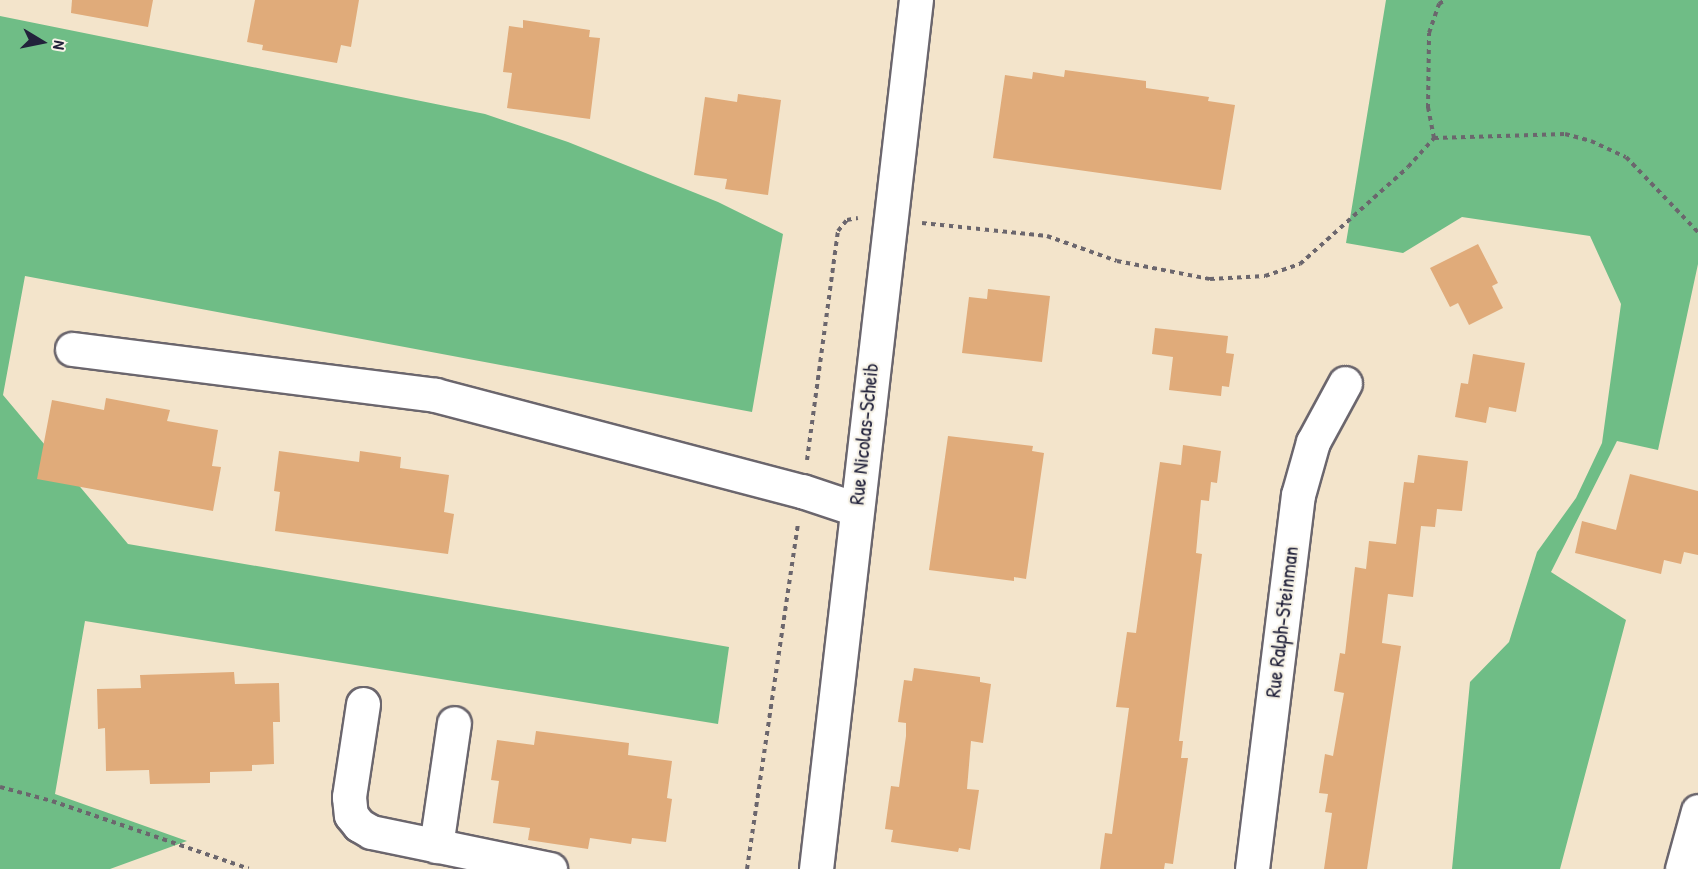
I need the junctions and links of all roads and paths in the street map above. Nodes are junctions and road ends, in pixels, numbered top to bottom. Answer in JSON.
{"nodes":[{"id":1,"x":916,"y":0,"type":"edge"},
{"id":2,"x":1445,"y":0,"type":"edge"},
{"id":3,"x":1434,"y":138,"type":"junction"},
{"id":4,"x":888,"y":219,"type":"junction"},
{"id":5,"x":1698,"y":232,"type":"edge"},
{"id":6,"x":72,"y":349,"type":"dead end"},
{"id":7,"x":1345,"y":383,"type":"dead end"},
{"id":8,"x":856,"y":509,"type":"junction"},
{"id":9,"x":363,"y":704,"type":"dead end"},
{"id":10,"x":454,"y":723,"type":"dead end"},
{"id":11,"x":0,"y":787,"type":"edge"},
{"id":12,"x":1698,"y":811,"type":"edge"},
{"id":13,"x":436,"y":846,"type":"junction"},
{"id":14,"x":249,"y":869,"type":"edge"},
{"id":15,"x":550,"y":869,"type":"edge"},
{"id":16,"x":816,"y":869,"type":"edge"},
{"id":17,"x":1252,"y":869,"type":"edge"},
{"id":18,"x":1682,"y":869,"type":"edge"}],
"edges":[{"from":1,"to":4,"type":"street","name":"Rue Nicolas-Scheib"},
{"from":2,"to":3,"type":"path"},
{"from":3,"to":4,"type":"path"},
{"from":3,"to":5,"type":"path"},
{"from":4,"to":8,"type":"street","name":"Rue Nicolas-Scheib"},
{"from":6,"to":8,"type":"street"},
{"from":7,"to":17,"type":"street","name":"Rue Ralph-Steinman"},
{"from":8,"to":16,"type":"street","name":"Rue Nicolas-Scheib"},
{"from":9,"to":13,"type":"street"},
{"from":10,"to":13,"type":"street"},
{"from":11,"to":14,"type":"path"},
{"from":12,"to":18,"type":"street"},
{"from":13,"to":15,"type":"street"}]}
